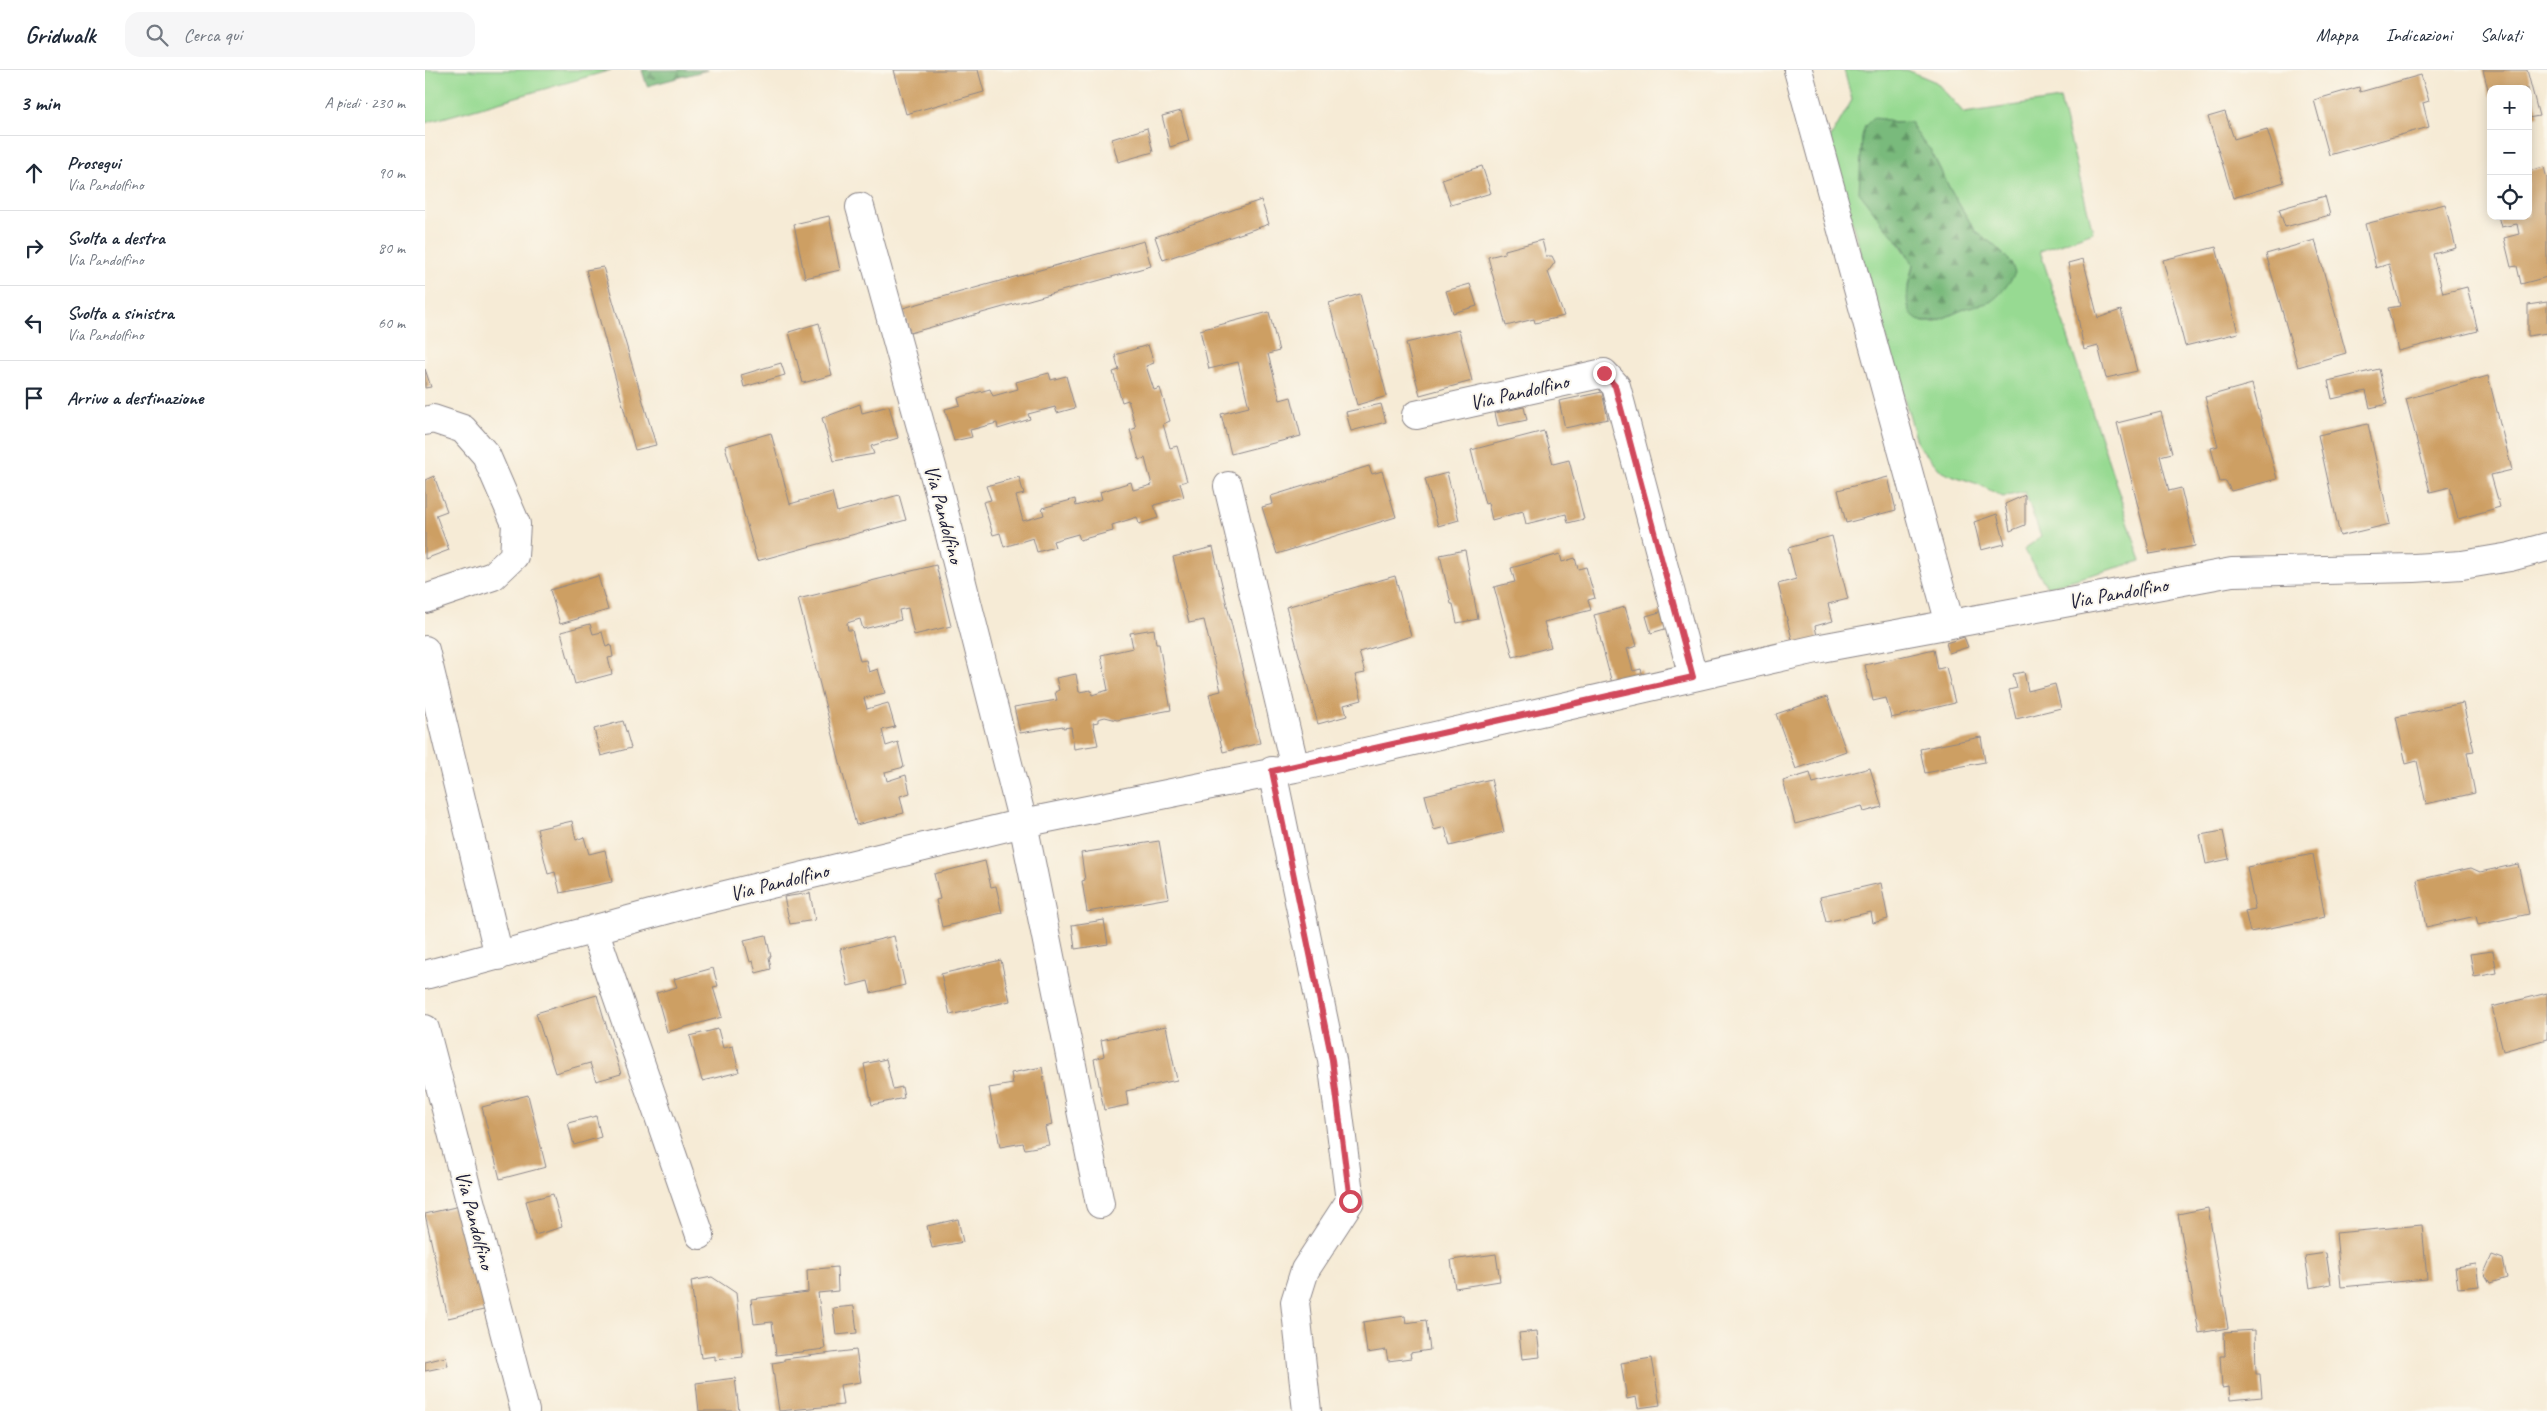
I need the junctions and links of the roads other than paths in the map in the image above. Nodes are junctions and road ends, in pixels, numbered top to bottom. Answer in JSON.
{"nodes":[{"id":1,"x":1798,"y":70,"type":"edge"},
{"id":2,"x":860,"y":207,"type":"dead end"},
{"id":3,"x":1416,"y":415,"type":"dead end"},
{"id":4,"x":425,"y":421,"type":"edge"},
{"id":5,"x":1228,"y":486,"type":"dead end"},
{"id":6,"x":2547,"y":547,"type":"edge"},
{"id":7,"x":425,"y":599,"type":"edge"},
{"id":8,"x":1950,"y":624,"type":"junction"},
{"id":9,"x":425,"y":650,"type":"edge"},
{"id":10,"x":1693,"y":677,"type":"junction"},
{"id":11,"x":1283,"y":770,"type":"junction"},
{"id":12,"x":1023,"y":823,"type":"junction"},
{"id":13,"x":594,"y":929,"type":"junction"},
{"id":14,"x":499,"y":956,"type":"junction"},
{"id":15,"x":425,"y":975,"type":"edge"},
{"id":16,"x":425,"y":1029,"type":"edge"},
{"id":17,"x":1100,"y":1204,"type":"dead end"},
{"id":18,"x":700,"y":1235,"type":"dead end"},
{"id":19,"x":525,"y":1411,"type":"edge"},
{"id":20,"x":1307,"y":1411,"type":"edge"}],
"edges":[{"from":1,"to":8,"type":"street"},
{"from":2,"to":12,"type":"street","name":"Via Pandolfino"},
{"from":3,"to":10,"type":"street","name":"Via Pandolfino"},
{"from":4,"to":7,"type":"street"},
{"from":5,"to":11,"type":"street"},
{"from":6,"to":8,"type":"street","name":"Via Pandolfino"},
{"from":8,"to":10,"type":"street","name":"Via Pandolfino"},
{"from":9,"to":14,"type":"street"},
{"from":10,"to":11,"type":"street","name":"Via Pandolfino"},
{"from":11,"to":12,"type":"street","name":"Via Pandolfino"},
{"from":11,"to":20,"type":"street"},
{"from":12,"to":13,"type":"street","name":"Via Pandolfino"},
{"from":12,"to":17,"type":"street","name":"Via Pandolfino"},
{"from":13,"to":14,"type":"street","name":"Via Pandolfino"},
{"from":13,"to":18,"type":"street"},
{"from":14,"to":15,"type":"street","name":"Via Pandolfino"},
{"from":16,"to":19,"type":"street","name":"Via Pandolfino"}]}
